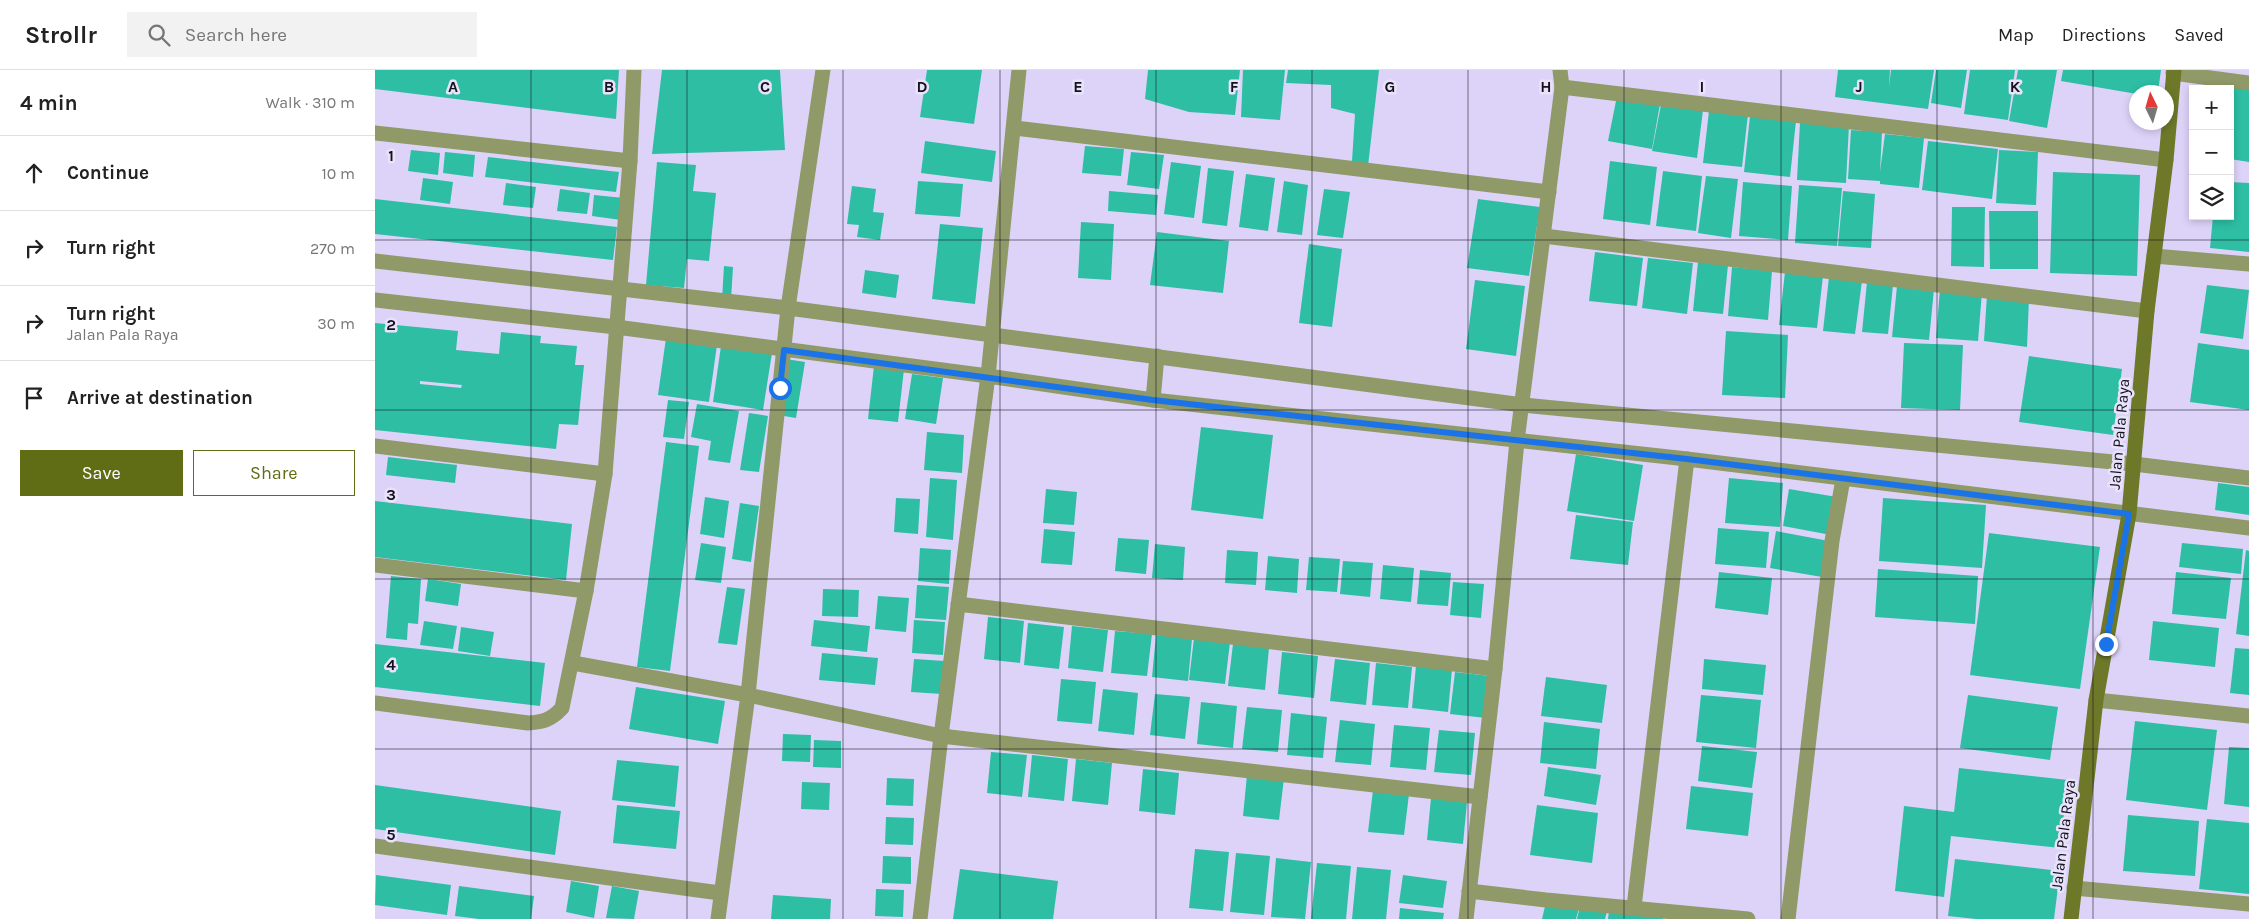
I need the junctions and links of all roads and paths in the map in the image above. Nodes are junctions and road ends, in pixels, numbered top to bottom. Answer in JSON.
{"nodes":[{"id":1,"x":634,"y":70,"type":"edge"},
{"id":2,"x":823,"y":70,"type":"edge"},
{"id":3,"x":1019,"y":70,"type":"edge"},
{"id":4,"x":1560,"y":70,"type":"edge"},
{"id":5,"x":2173,"y":72,"type":"edge"},
{"id":6,"x":2249,"y":83,"type":"edge"},
{"id":7,"x":1562,"y":87,"type":"junction"},
{"id":8,"x":1015,"y":128,"type":"junction"},
{"id":9,"x":375,"y":133,"type":"edge"},
{"id":10,"x":2165,"y":160,"type":"junction"},
{"id":11,"x":630,"y":161,"type":"junction"},
{"id":12,"x":1549,"y":192,"type":"junction"},
{"id":13,"x":1544,"y":236,"type":"junction"},
{"id":14,"x":2154,"y":256,"type":"junction"},
{"id":15,"x":375,"y":261,"type":"edge"},
{"id":16,"x":2249,"y":264,"type":"edge"},
{"id":17,"x":619,"y":287,"type":"junction"},
{"id":18,"x":375,"y":300,"type":"edge"},
{"id":19,"x":788,"y":308,"type":"junction"},
{"id":20,"x":2147,"y":311,"type":"junction"},
{"id":21,"x":616,"y":327,"type":"junction"},
{"id":22,"x":991,"y":334,"type":"junction"},
{"id":23,"x":784,"y":350,"type":"junction"},
{"id":24,"x":1157,"y":356,"type":"junction"},
{"id":25,"x":988,"y":376,"type":"junction"},
{"id":26,"x":1153,"y":400,"type":"junction"},
{"id":27,"x":1523,"y":405,"type":"junction"},
{"id":28,"x":1517,"y":441,"type":"junction"},
{"id":29,"x":375,"y":446,"type":"edge"},
{"id":30,"x":1687,"y":459,"type":"junction"},
{"id":31,"x":2134,"y":464,"type":"junction"},
{"id":32,"x":605,"y":474,"type":"junction"},
{"id":33,"x":2249,"y":478,"type":"edge"},
{"id":34,"x":1843,"y":479,"type":"junction"},
{"id":35,"x":2129,"y":514,"type":"junction"},
{"id":36,"x":2249,"y":528,"type":"edge"},
{"id":37,"x":375,"y":565,"type":"edge"},
{"id":38,"x":586,"y":591,"type":"junction"},
{"id":39,"x":958,"y":604,"type":"junction"},
{"id":40,"x":573,"y":662,"type":"junction"},
{"id":41,"x":1495,"y":669,"type":"junction"},
{"id":42,"x":748,"y":695,"type":"junction"},
{"id":43,"x":2096,"y":700,"type":"junction"},
{"id":44,"x":375,"y":703,"type":"edge"},
{"id":45,"x":2249,"y":716,"type":"edge"},
{"id":46,"x":941,"y":736,"type":"junction"},
{"id":47,"x":1480,"y":798,"type":"junction"},
{"id":48,"x":375,"y":846,"type":"edge"},
{"id":49,"x":2074,"y":888,"type":"junction"},
{"id":50,"x":1469,"y":891,"type":"junction"},
{"id":51,"x":720,"y":893,"type":"junction"},
{"id":52,"x":2249,"y":904,"type":"edge"},
{"id":53,"x":1634,"y":907,"type":"junction"},
{"id":54,"x":718,"y":919,"type":"edge"},
{"id":55,"x":921,"y":919,"type":"edge"},
{"id":56,"x":1466,"y":919,"type":"edge"},
{"id":57,"x":1748,"y":919,"type":"edge"},
{"id":58,"x":1788,"y":919,"type":"edge"},
{"id":59,"x":2071,"y":919,"type":"edge"}],
"edges":[{"from":1,"to":11,"type":"street"},
{"from":2,"to":19,"type":"street"},
{"from":3,"to":8,"type":"street"},
{"from":4,"to":7,"type":"street"},
{"from":5,"to":6,"type":"street"},
{"from":5,"to":10,"type":"main road","name":"Jalan Pala Raya"},
{"from":7,"to":10,"type":"street"},
{"from":7,"to":12,"type":"street"},
{"from":8,"to":12,"type":"street"},
{"from":8,"to":22,"type":"street"},
{"from":9,"to":11,"type":"street"},
{"from":10,"to":14,"type":"main road","name":"Jalan Pala Raya"},
{"from":11,"to":17,"type":"street"},
{"from":12,"to":13,"type":"street"},
{"from":13,"to":20,"type":"street"},
{"from":13,"to":27,"type":"street"},
{"from":14,"to":16,"type":"street"},
{"from":14,"to":20,"type":"main road","name":"Jalan Pala Raya"},
{"from":15,"to":17,"type":"street"},
{"from":17,"to":19,"type":"street"},
{"from":17,"to":21,"type":"street"},
{"from":18,"to":21,"type":"street"},
{"from":19,"to":22,"type":"street"},
{"from":19,"to":23,"type":"street"},
{"from":20,"to":31,"type":"main road","name":"Jalan Pala Raya"},
{"from":21,"to":23,"type":"street"},
{"from":21,"to":32,"type":"street"},
{"from":22,"to":24,"type":"street"},
{"from":22,"to":25,"type":"street"},
{"from":23,"to":25,"type":"street"},
{"from":23,"to":42,"type":"street"},
{"from":24,"to":26,"type":"street"},
{"from":24,"to":27,"type":"street"},
{"from":25,"to":26,"type":"street"},
{"from":25,"to":39,"type":"street"},
{"from":26,"to":28,"type":"street"},
{"from":27,"to":28,"type":"street"},
{"from":27,"to":31,"type":"street"},
{"from":28,"to":30,"type":"street"},
{"from":28,"to":41,"type":"street"},
{"from":29,"to":32,"type":"street"},
{"from":30,"to":34,"type":"street"},
{"from":30,"to":53,"type":"street"},
{"from":31,"to":33,"type":"street"},
{"from":31,"to":35,"type":"main road","name":"Jalan Pala Raya"},
{"from":32,"to":38,"type":"street"},
{"from":34,"to":35,"type":"street"},
{"from":34,"to":58,"type":"street"},
{"from":35,"to":36,"type":"street"},
{"from":35,"to":43,"type":"main road","name":"Jalan Pala Raya"},
{"from":37,"to":38,"type":"street"},
{"from":38,"to":40,"type":"street"},
{"from":39,"to":41,"type":"street"},
{"from":39,"to":46,"type":"street"},
{"from":40,"to":42,"type":"street"},
{"from":40,"to":44,"type":"street"},
{"from":41,"to":47,"type":"street"},
{"from":42,"to":46,"type":"street"},
{"from":42,"to":51,"type":"street"},
{"from":43,"to":45,"type":"street"},
{"from":43,"to":49,"type":"main road","name":"Jalan Pala Raya"},
{"from":46,"to":47,"type":"street"},
{"from":46,"to":55,"type":"street"},
{"from":47,"to":50,"type":"street"},
{"from":48,"to":51,"type":"street"},
{"from":49,"to":52,"type":"street"},
{"from":49,"to":59,"type":"main road","name":"Jalan Pala Raya"},
{"from":50,"to":53,"type":"street"},
{"from":50,"to":56,"type":"street"},
{"from":51,"to":54,"type":"street"},
{"from":53,"to":57,"type":"street"}]}
